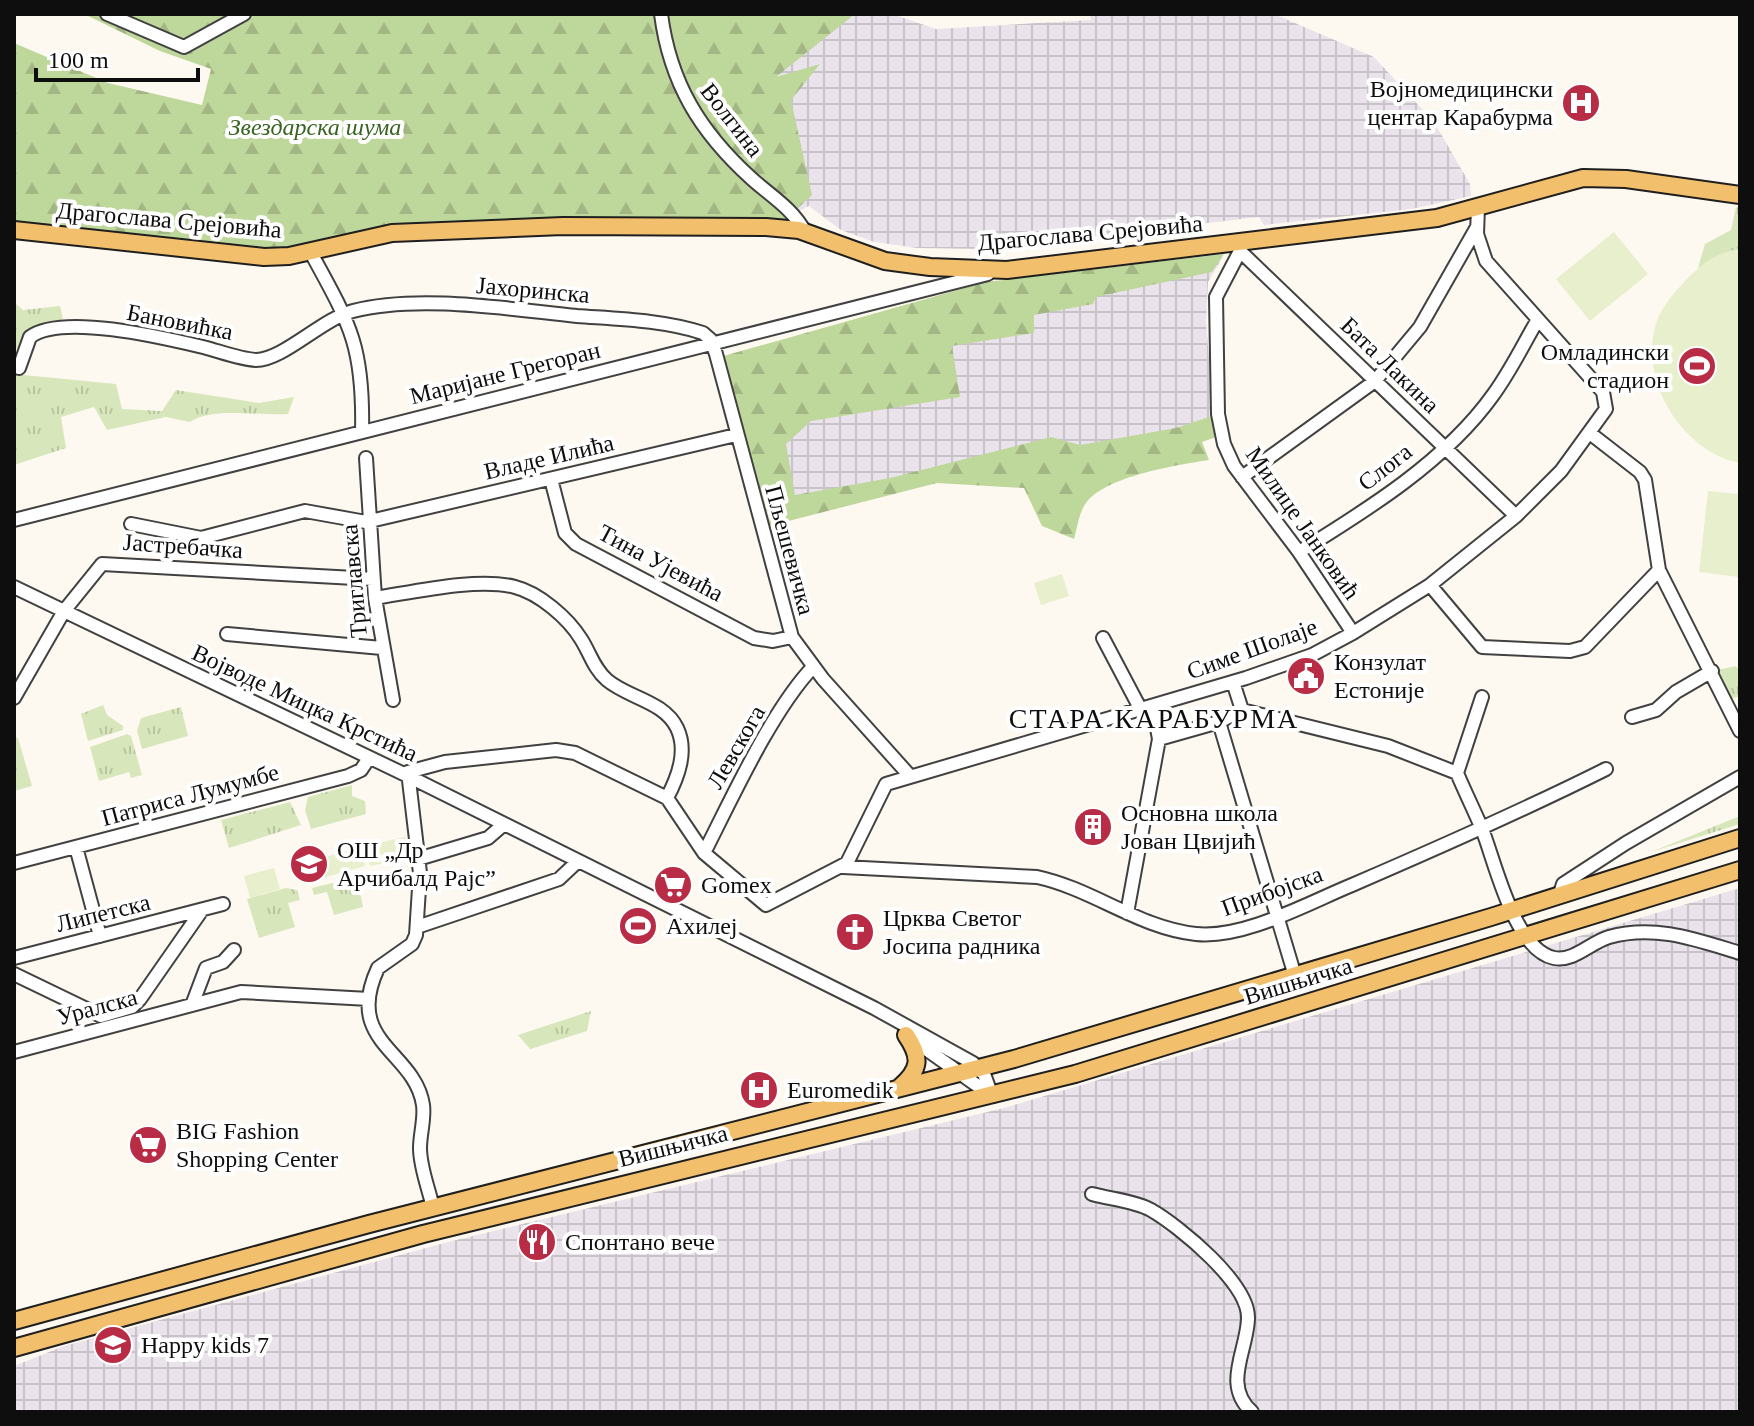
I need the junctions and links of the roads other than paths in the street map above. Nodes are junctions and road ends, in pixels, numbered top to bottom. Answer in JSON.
{"nodes":[{"id":1,"x":107,"y":14,"type":"edge"},
{"id":2,"x":244,"y":14,"type":"edge"},
{"id":3,"x":661,"y":14,"type":"edge"},
{"id":4,"x":1740,"y":195,"type":"edge"},
{"id":5,"x":1478,"y":207,"type":"junction"},
{"id":6,"x":1477,"y":227,"type":"junction"},
{"id":7,"x":14,"y":230,"type":"edge"},
{"id":8,"x":805,"y":232,"type":"junction"},
{"id":9,"x":1240,"y":247,"type":"junction"},
{"id":10,"x":310,"y":251,"type":"junction"},
{"id":11,"x":1007,"y":270,"type":"junction"},
{"id":12,"x":344,"y":314,"type":"junction"},
{"id":13,"x":1537,"y":321,"type":"junction"},
{"id":14,"x":713,"y":344,"type":"junction"},
{"id":15,"x":19,"y":368,"type":"dead end"},
{"id":16,"x":1375,"y":381,"type":"junction"},
{"id":17,"x":362,"y":432,"type":"junction"},
{"id":18,"x":1591,"y":434,"type":"junction"},
{"id":19,"x":736,"y":435,"type":"junction"},
{"id":20,"x":1443,"y":448,"type":"junction"},
{"id":21,"x":366,"y":458,"type":"dead end"},
{"id":22,"x":1242,"y":477,"type":"junction"},
{"id":23,"x":551,"y":479,"type":"junction"},
{"id":24,"x":1516,"y":516,"type":"junction"},
{"id":25,"x":14,"y":520,"type":"edge"},
{"id":26,"x":371,"y":521,"type":"junction"},
{"id":27,"x":131,"y":524,"type":"dead end"},
{"id":28,"x":1299,"y":552,"type":"junction"},
{"id":29,"x":1659,"y":570,"type":"junction"},
{"id":30,"x":373,"y":579,"type":"junction"},
{"id":31,"x":1430,"y":585,"type":"junction"},
{"id":32,"x":14,"y":587,"type":"edge"},
{"id":33,"x":375,"y":598,"type":"junction"},
{"id":34,"x":64,"y":611,"type":"junction"},
{"id":35,"x":1353,"y":633,"type":"junction"},
{"id":36,"x":227,"y":634,"type":"dead end"},
{"id":37,"x":792,"y":637,"type":"junction"},
{"id":38,"x":1103,"y":638,"type":"dead end"},
{"id":39,"x":382,"y":648,"type":"junction"},
{"id":40,"x":813,"y":667,"type":"junction"},
{"id":41,"x":1712,"y":671,"type":"junction"},
{"id":42,"x":1233,"y":682,"type":"junction"},
{"id":43,"x":1482,"y":697,"type":"dead end"},
{"id":44,"x":14,"y":698,"type":"edge"},
{"id":45,"x":393,"y":700,"type":"dead end"},
{"id":46,"x":1147,"y":708,"type":"junction"},
{"id":47,"x":1242,"y":710,"type":"junction"},
{"id":48,"x":1632,"y":717,"type":"dead end"},
{"id":49,"x":1219,"y":722,"type":"junction"},
{"id":50,"x":1740,"y":731,"type":"edge"},
{"id":51,"x":1159,"y":739,"type":"junction"},
{"id":52,"x":369,"y":758,"type":"junction"},
{"id":53,"x":1606,"y":769,"type":"dead end"},
{"id":54,"x":1457,"y":773,"type":"junction"},
{"id":55,"x":406,"y":775,"type":"junction"},
{"id":56,"x":910,"y":776,"type":"junction"},
{"id":57,"x":1740,"y":777,"type":"edge"},
{"id":58,"x":667,"y":798,"type":"junction"},
{"id":59,"x":503,"y":825,"type":"junction"},
{"id":60,"x":1482,"y":830,"type":"junction"},
{"id":61,"x":1740,"y":838,"type":"edge"},
{"id":62,"x":76,"y":847,"type":"junction"},
{"id":63,"x":704,"y":853,"type":"junction"},
{"id":64,"x":418,"y":859,"type":"junction"},
{"id":65,"x":14,"y":863,"type":"edge"},
{"id":66,"x":576,"y":863,"type":"junction"},
{"id":67,"x":843,"y":867,"type":"junction"},
{"id":68,"x":1740,"y":870,"type":"edge"},
{"id":69,"x":1559,"y":897,"type":"junction"},
{"id":70,"x":223,"y":904,"type":"dead end"},
{"id":71,"x":202,"y":910,"type":"junction"},
{"id":72,"x":1512,"y":911,"type":"junction"},
{"id":73,"x":1127,"y":913,"type":"junction"},
{"id":74,"x":1277,"y":916,"type":"junction"},
{"id":75,"x":417,"y":927,"type":"junction"},
{"id":76,"x":100,"y":936,"type":"junction"},
{"id":77,"x":1527,"y":937,"type":"junction"},
{"id":78,"x":234,"y":950,"type":"dead end"},
{"id":79,"x":1740,"y":953,"type":"edge"},
{"id":80,"x":14,"y":958,"type":"edge"},
{"id":81,"x":14,"y":974,"type":"edge"},
{"id":82,"x":1295,"y":976,"type":"junction"},
{"id":83,"x":369,"y":999,"type":"junction"},
{"id":84,"x":862,"y":1004,"type":"junction"},
{"id":85,"x":192,"y":1005,"type":"junction"},
{"id":86,"x":132,"y":1007,"type":"junction"},
{"id":87,"x":101,"y":1016,"type":"junction"},
{"id":88,"x":144,"y":1017,"type":"junction"},
{"id":89,"x":94,"y":1031,"type":"junction"},
{"id":90,"x":906,"y":1035,"type":"junction"},
{"id":91,"x":14,"y":1052,"type":"edge"},
{"id":92,"x":979,"y":1068,"type":"junction"},
{"id":93,"x":956,"y":1074,"type":"junction"},
{"id":94,"x":900,"y":1087,"type":"junction"},
{"id":95,"x":992,"y":1096,"type":"junction"},
{"id":96,"x":1092,"y":1194,"type":"dead end"},
{"id":97,"x":433,"y":1208,"type":"junction"},
{"id":98,"x":14,"y":1321,"type":"edge"},
{"id":99,"x":14,"y":1348,"type":"edge"},
{"id":100,"x":1252,"y":1412,"type":"edge"}],
"edges":[{"from":1,"to":2,"type":"street"},
{"from":3,"to":8,"type":"street","name":"Волгина"},
{"from":4,"to":5,"type":"main road","name":"Драгослава Срејовића"},
{"from":5,"to":6,"type":"street"},
{"from":5,"to":9,"type":"main road","name":"Драгослава Срејовића"},
{"from":6,"to":13,"type":"street"},
{"from":6,"to":16,"type":"street"},
{"from":7,"to":10,"type":"main road","name":"Драгослава Срејовића"},
{"from":8,"to":10,"type":"main road","name":"Драгослава Срејовића"},
{"from":8,"to":11,"type":"main road","name":"Драгослава Срејовића"},
{"from":9,"to":11,"type":"main road","name":"Драгослава Срејовића"},
{"from":9,"to":16,"type":"street","name":"Бата Лакина"},
{"from":9,"to":22,"type":"street","name":"Милице Јанковић"},
{"from":10,"to":12,"type":"street"},
{"from":11,"to":14,"type":"street","name":"Маријане Грегоран"},
{"from":12,"to":14,"type":"street","name":"Јахоринска"},
{"from":12,"to":15,"type":"street","name":"Бановићка"},
{"from":12,"to":17,"type":"street"},
{"from":13,"to":18,"type":"street","name":"Симе Шолаје"},
{"from":13,"to":20,"type":"street","name":"Слога"},
{"from":14,"to":17,"type":"street","name":"Маријане Грегоран"},
{"from":14,"to":19,"type":"street","name":"Пљешевичка"},
{"from":16,"to":20,"type":"street","name":"Бата Лакина"},
{"from":16,"to":22,"type":"street"},
{"from":17,"to":25,"type":"street","name":"Маријане Грегоран"},
{"from":18,"to":24,"type":"street","name":"Симе Шолаје"},
{"from":18,"to":29,"type":"street"},
{"from":19,"to":23,"type":"street","name":"Владе Илића"},
{"from":19,"to":37,"type":"street","name":"Пљешевичка"},
{"from":20,"to":24,"type":"street","name":"Бата Лакина"},
{"from":20,"to":28,"type":"street","name":"Слога"},
{"from":21,"to":26,"type":"street","name":"Триглавска"},
{"from":22,"to":28,"type":"street","name":"Милице Јанковић"},
{"from":23,"to":26,"type":"street","name":"Владе Илића"},
{"from":23,"to":37,"type":"street","name":"Тина Ујевића"},
{"from":24,"to":31,"type":"street","name":"Симе Шолаје"},
{"from":26,"to":27,"type":"street"},
{"from":26,"to":30,"type":"street","name":"Триглавска"},
{"from":28,"to":35,"type":"street","name":"Милице Јанковић"},
{"from":29,"to":31,"type":"street"},
{"from":29,"to":41,"type":"street"},
{"from":30,"to":33,"type":"street","name":"Триглавска"},
{"from":30,"to":34,"type":"street","name":"Јастребачка"},
{"from":31,"to":35,"type":"street","name":"Симе Шолаје"},
{"from":32,"to":34,"type":"street","name":"Војводе Мицка Крстића"},
{"from":33,"to":39,"type":"street","name":"Триглавска"},
{"from":33,"to":58,"type":"street"},
{"from":34,"to":44,"type":"street","name":"Јастребачка"},
{"from":34,"to":52,"type":"street","name":"Војводе Мицка Крстића"},
{"from":35,"to":42,"type":"street","name":"Симе Шолаје"},
{"from":36,"to":39,"type":"street"},
{"from":37,"to":40,"type":"street","name":"Пљешевичка"},
{"from":38,"to":46,"type":"street"},
{"from":39,"to":45,"type":"street","name":"Триглавска"},
{"from":40,"to":56,"type":"street","name":"Пљешевичка"},
{"from":40,"to":63,"type":"street","name":"Левскога"},
{"from":41,"to":48,"type":"street"},
{"from":41,"to":50,"type":"street"},
{"from":42,"to":46,"type":"street","name":"Симе Шолаје"},
{"from":42,"to":47,"type":"street"},
{"from":43,"to":54,"type":"street"},
{"from":46,"to":51,"type":"street"},
{"from":46,"to":56,"type":"street","name":"Симе Шолаје"},
{"from":47,"to":49,"type":"street"},
{"from":47,"to":54,"type":"street"},
{"from":49,"to":51,"type":"street"},
{"from":49,"to":74,"type":"street"},
{"from":51,"to":73,"type":"street"},
{"from":52,"to":55,"type":"street","name":"Војводе Мицка Крстића"},
{"from":52,"to":62,"type":"street","name":"Патриса Лумумбе"},
{"from":53,"to":60,"type":"street","name":"Прибојска"},
{"from":54,"to":60,"type":"street"},
{"from":55,"to":58,"type":"street"},
{"from":55,"to":59,"type":"street","name":"Војводе Мицка Крстића"},
{"from":55,"to":64,"type":"street"},
{"from":56,"to":67,"type":"street","name":"Симе Шолаје"},
{"from":57,"to":69,"type":"street"},
{"from":58,"to":63,"type":"street"},
{"from":59,"to":64,"type":"street"},
{"from":59,"to":66,"type":"street","name":"Војводе Мицка Крстића"},
{"from":60,"to":72,"type":"street"},
{"from":60,"to":74,"type":"street","name":"Прибојска"},
{"from":61,"to":69,"type":"main road","name":"Вишњичка"},
{"from":62,"to":65,"type":"street","name":"Патриса Лумумбе"},
{"from":62,"to":76,"type":"street"},
{"from":63,"to":67,"type":"street"},
{"from":64,"to":75,"type":"street"},
{"from":66,"to":75,"type":"street"},
{"from":66,"to":84,"type":"street","name":"Војводе Мицка Крстића"},
{"from":67,"to":73,"type":"street","name":"Прибојска"},
{"from":68,"to":77,"type":"main road","name":"Вишњичка"},
{"from":69,"to":72,"type":"main road","name":"Вишњичка"},
{"from":70,"to":71,"type":"street","name":"Липетска"},
{"from":71,"to":76,"type":"street","name":"Липетска"},
{"from":71,"to":86,"type":"street"},
{"from":72,"to":77,"type":"street"},
{"from":72,"to":82,"type":"main road","name":"Вишњичка"},
{"from":73,"to":74,"type":"street","name":"Прибојска"},
{"from":74,"to":82,"type":"street"},
{"from":75,"to":83,"type":"street"},
{"from":76,"to":80,"type":"street","name":"Липетска"},
{"from":77,"to":79,"type":"street"},
{"from":77,"to":95,"type":"main road","name":"Вишњичка"},
{"from":78,"to":85,"type":"street"},
{"from":81,"to":87,"type":"street"},
{"from":82,"to":92,"type":"main road","name":"Вишњичка"},
{"from":83,"to":85,"type":"street","name":"Уралска"},
{"from":83,"to":97,"type":"street"},
{"from":84,"to":90,"type":"street","name":"Војводе Мицка Крстића"},
{"from":84,"to":92,"type":"street","name":"Војводе Мицка Крстића"},
{"from":85,"to":88,"type":"street","name":"Уралска"},
{"from":86,"to":87,"type":"street"},
{"from":86,"to":88,"type":"street"},
{"from":87,"to":89,"type":"street"},
{"from":88,"to":89,"type":"street","name":"Уралска"},
{"from":89,"to":91,"type":"street","name":"Уралска"},
{"from":90,"to":93,"type":"street","name":"Војводе Мицка Крстића"},
{"from":90,"to":94,"type":"main road"},
{"from":92,"to":93,"type":"main road","name":"Вишњичка"},
{"from":92,"to":95,"type":"street"},
{"from":93,"to":94,"type":"main road","name":"Вишњичка"},
{"from":93,"to":95,"type":"street","name":"Војводе Мицка Крстића"},
{"from":94,"to":97,"type":"main road","name":"Вишњичка"},
{"from":95,"to":99,"type":"main road","name":"Вишњичка"},
{"from":96,"to":100,"type":"street"},
{"from":97,"to":98,"type":"main road","name":"Вишњичка"}]}
